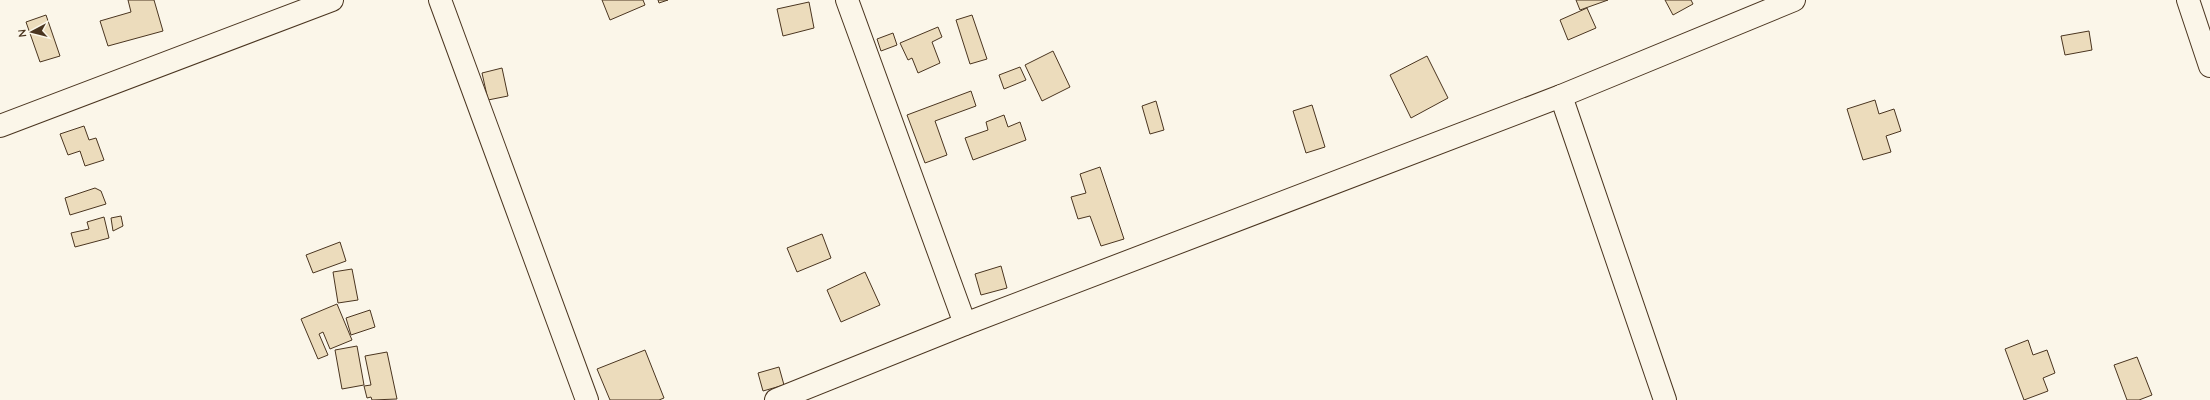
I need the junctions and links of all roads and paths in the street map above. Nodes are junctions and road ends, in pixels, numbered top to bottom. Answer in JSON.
{"nodes":[{"id":1,"x":332,"y":0,"type":"edge"},
{"id":2,"x":440,"y":0,"type":"edge"},
{"id":3,"x":847,"y":0,"type":"edge"},
{"id":4,"x":1794,"y":0,"type":"edge"},
{"id":5,"x":2188,"y":0,"type":"edge"},
{"id":6,"x":2210,"y":66,"type":"edge"},
{"id":7,"x":1561,"y":96,"type":"junction"},
{"id":8,"x":0,"y":126,"type":"edge"},
{"id":9,"x":965,"y":324,"type":"junction"},
{"id":10,"x":587,"y":400,"type":"edge"},
{"id":11,"x":776,"y":400,"type":"edge"},
{"id":12,"x":1665,"y":400,"type":"edge"}],
"edges":[{"from":1,"to":8,"type":"street"},
{"from":2,"to":10,"type":"street"},
{"from":3,"to":9,"type":"street"},
{"from":4,"to":7,"type":"street"},
{"from":5,"to":6,"type":"street"},
{"from":7,"to":9,"type":"street"},
{"from":7,"to":12,"type":"street"},
{"from":9,"to":11,"type":"street"}]}
